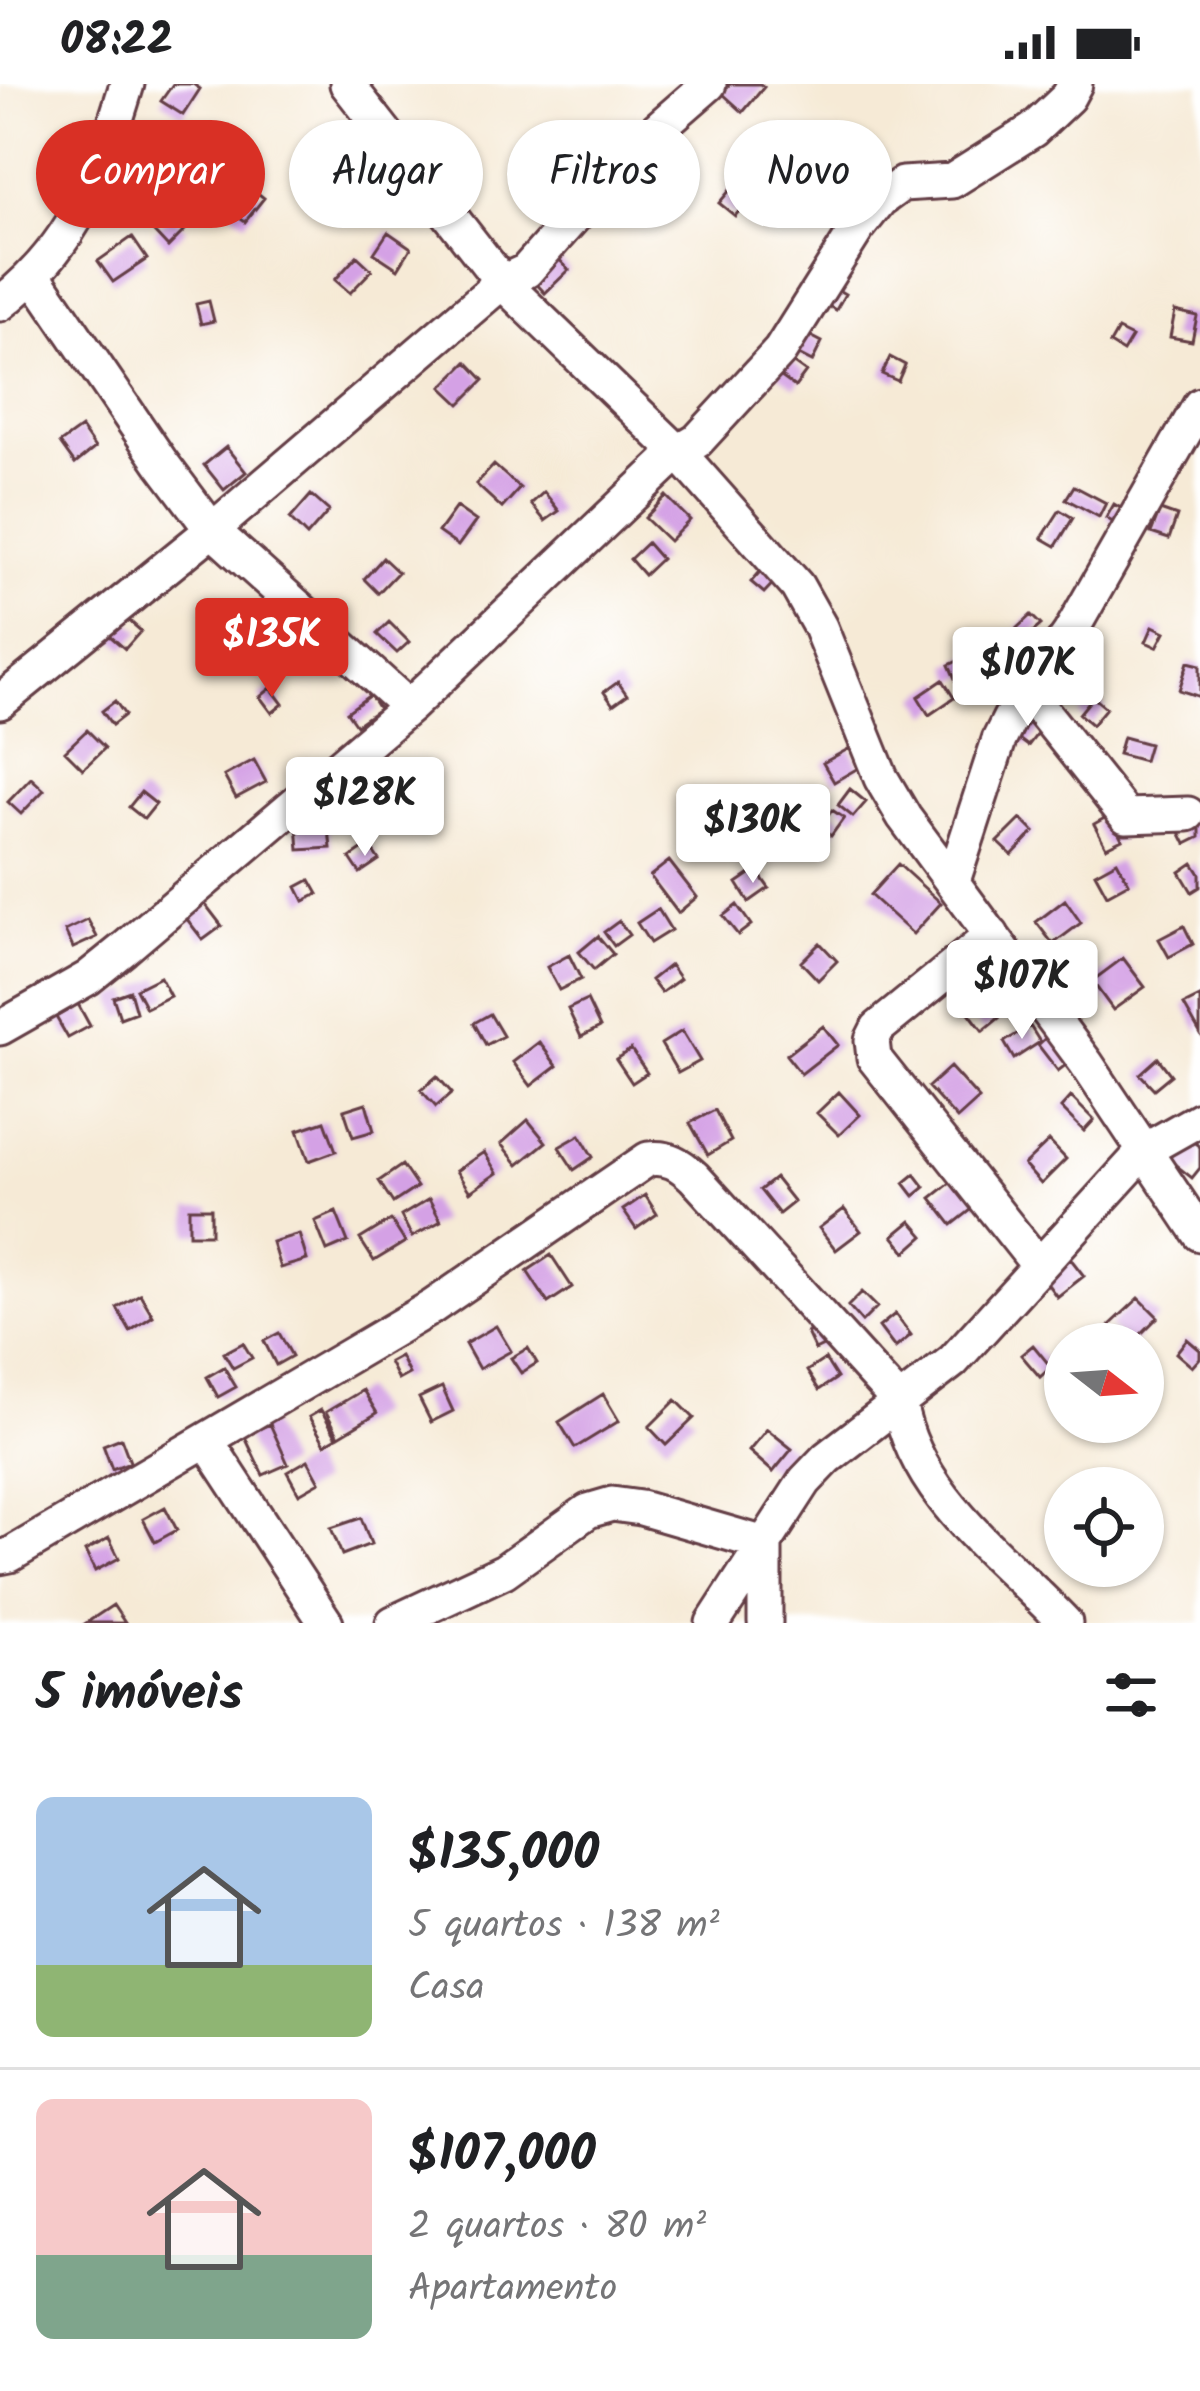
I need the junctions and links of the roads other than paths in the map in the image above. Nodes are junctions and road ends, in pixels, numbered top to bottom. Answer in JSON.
{"nodes":[{"id":1,"x":127,"y":84,"type":"edge"},
{"id":2,"x":349,"y":84,"type":"edge"},
{"id":3,"x":709,"y":84,"type":"edge"},
{"id":4,"x":1075,"y":84,"type":"edge"},
{"id":5,"x":35,"y":277,"type":"junction"},
{"id":6,"x":502,"y":282,"type":"junction"},
{"id":7,"x":0,"y":304,"type":"edge"},
{"id":8,"x":1200,"y":405,"type":"edge"},
{"id":9,"x":678,"y":452,"type":"junction"},
{"id":10,"x":212,"y":530,"type":"junction"},
{"id":11,"x":1028,"y":693,"type":"junction"},
{"id":12,"x":0,"y":702,"type":"edge"},
{"id":13,"x":409,"y":707,"type":"junction"},
{"id":14,"x":1188,"y":814,"type":"dead end"},
{"id":15,"x":953,"y":881,"type":"junction"},
{"id":16,"x":992,"y":935,"type":"junction"},
{"id":17,"x":0,"y":1028,"type":"edge"},
{"id":18,"x":1200,"y":1119,"type":"edge"},
{"id":19,"x":1145,"y":1150,"type":"junction"},
{"id":20,"x":1200,"y":1234,"type":"edge"},
{"id":21,"x":1039,"y":1266,"type":"junction"},
{"id":22,"x":899,"y":1402,"type":"junction"},
{"id":23,"x":206,"y":1441,"type":"junction"},
{"id":24,"x":765,"y":1544,"type":"junction"},
{"id":25,"x":0,"y":1557,"type":"edge"},
{"id":26,"x":326,"y":1623,"type":"edge"},
{"id":27,"x":393,"y":1623,"type":"edge"},
{"id":28,"x":713,"y":1623,"type":"edge"},
{"id":29,"x":765,"y":1623,"type":"edge"},
{"id":30,"x":1065,"y":1623,"type":"edge"}],
"edges":[{"from":1,"to":5,"type":"street"},
{"from":2,"to":6,"type":"street"},
{"from":3,"to":6,"type":"street"},
{"from":4,"to":9,"type":"street"},
{"from":5,"to":7,"type":"street"},
{"from":5,"to":10,"type":"street"},
{"from":6,"to":9,"type":"street"},
{"from":6,"to":10,"type":"street"},
{"from":8,"to":11,"type":"street"},
{"from":9,"to":13,"type":"street"},
{"from":9,"to":15,"type":"street"},
{"from":10,"to":12,"type":"street"},
{"from":10,"to":13,"type":"street"},
{"from":11,"to":14,"type":"street"},
{"from":11,"to":15,"type":"street"},
{"from":13,"to":17,"type":"street"},
{"from":15,"to":16,"type":"street"},
{"from":16,"to":19,"type":"street"},
{"from":16,"to":21,"type":"street"},
{"from":18,"to":19,"type":"street"},
{"from":19,"to":20,"type":"street"},
{"from":19,"to":21,"type":"street"},
{"from":21,"to":22,"type":"street"},
{"from":22,"to":23,"type":"street"},
{"from":22,"to":24,"type":"street"},
{"from":22,"to":30,"type":"street"},
{"from":23,"to":25,"type":"street"},
{"from":23,"to":26,"type":"street"},
{"from":24,"to":27,"type":"street"},
{"from":24,"to":28,"type":"street"},
{"from":24,"to":29,"type":"street"}]}
